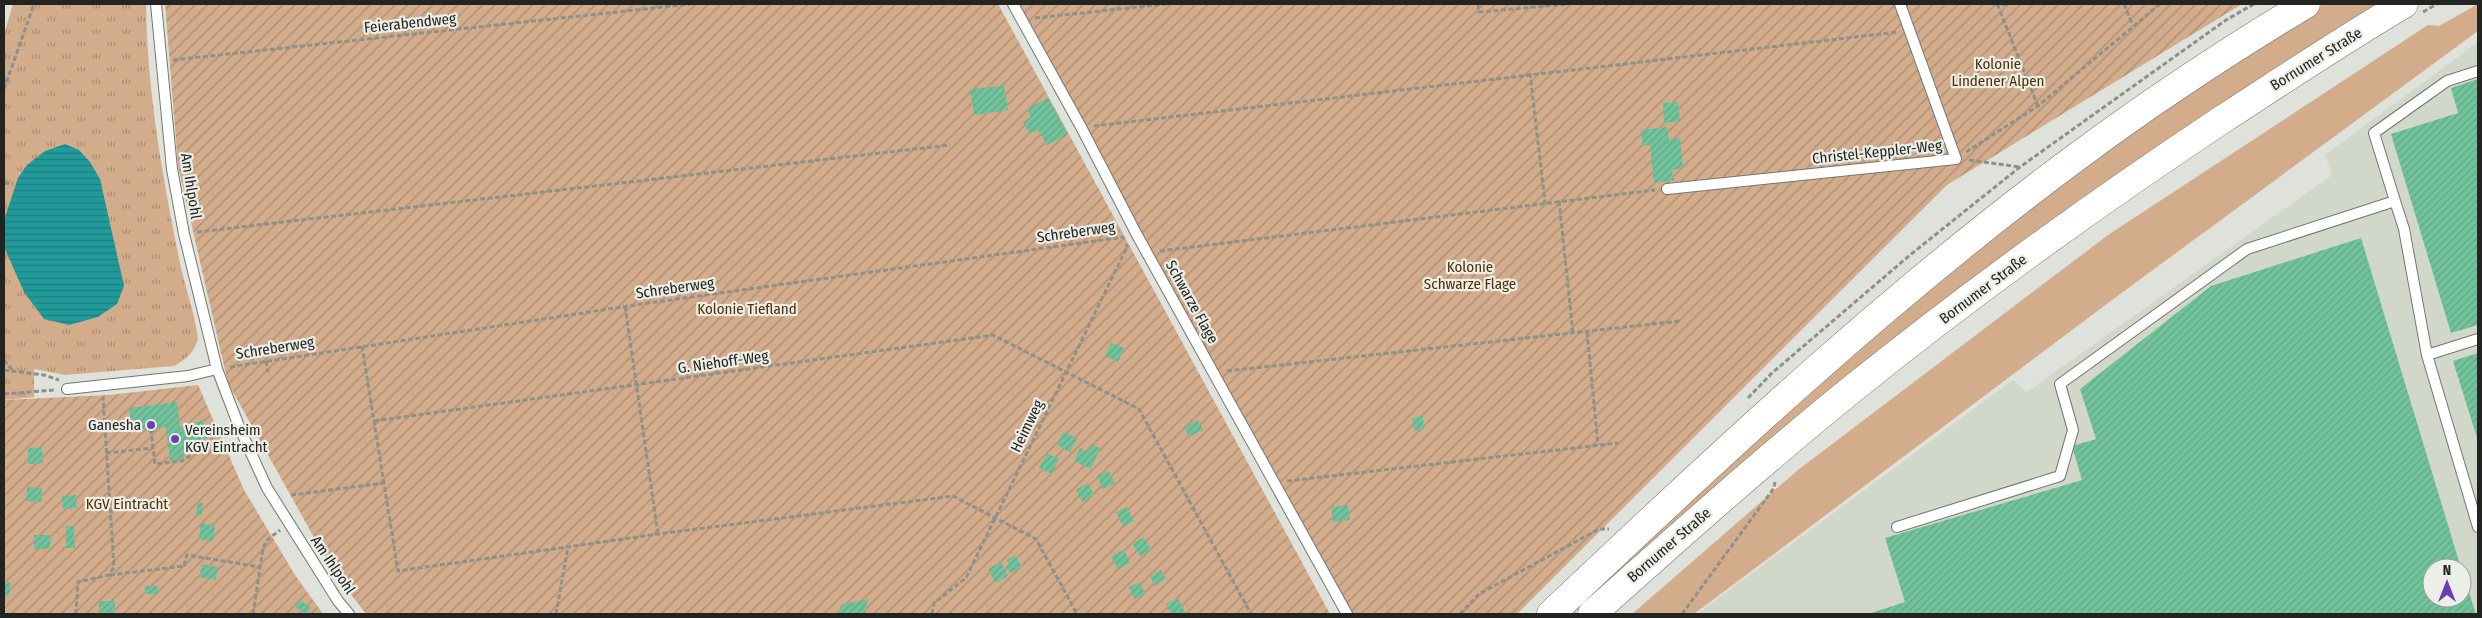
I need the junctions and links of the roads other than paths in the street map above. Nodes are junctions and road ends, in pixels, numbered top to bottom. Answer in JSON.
{"nodes":[{"id":1,"x":156,"y":4,"type":"edge"},
{"id":2,"x":1013,"y":4,"type":"edge"},
{"id":3,"x":1900,"y":4,"type":"edge"},
{"id":4,"x":2306,"y":4,"type":"edge"},
{"id":5,"x":2412,"y":9,"type":"edge"},
{"id":6,"x":2478,"y":71,"type":"edge"},
{"id":7,"x":1667,"y":189,"type":"road end"},
{"id":8,"x":2395,"y":201,"type":"junction"},
{"id":9,"x":2478,"y":339,"type":"edge"},
{"id":10,"x":2427,"y":354,"type":"junction"},
{"id":11,"x":217,"y":369,"type":"junction"},
{"id":12,"x":71,"y":389,"type":"road end"},
{"id":13,"x":1897,"y":527,"type":"dead end"},
{"id":14,"x":2478,"y":527,"type":"edge"},
{"id":15,"x":349,"y":614,"type":"edge"},
{"id":16,"x":1347,"y":614,"type":"edge"},
{"id":17,"x":1551,"y":614,"type":"edge"},
{"id":18,"x":1592,"y":614,"type":"edge"}],
"edges":[{"from":1,"to":11,"type":"lane","name":"Am Ihlpohl"},
{"from":2,"to":16,"type":"lane","name":"Schwarze Flage"},
{"from":3,"to":7,"type":"lane","name":"Christel-Keppler-Weg"},
{"from":4,"to":17,"type":"main road","name":"Bornumer Straße"},
{"from":5,"to":18,"type":"main road","name":"Bornumer Straße"},
{"from":6,"to":8,"type":"lane"},
{"from":8,"to":10,"type":"lane"},
{"from":8,"to":13,"type":"lane"},
{"from":9,"to":10,"type":"lane"},
{"from":10,"to":14,"type":"lane"},
{"from":11,"to":12,"type":"lane"},
{"from":11,"to":15,"type":"lane","name":"Am Ihlpohl"}]}
